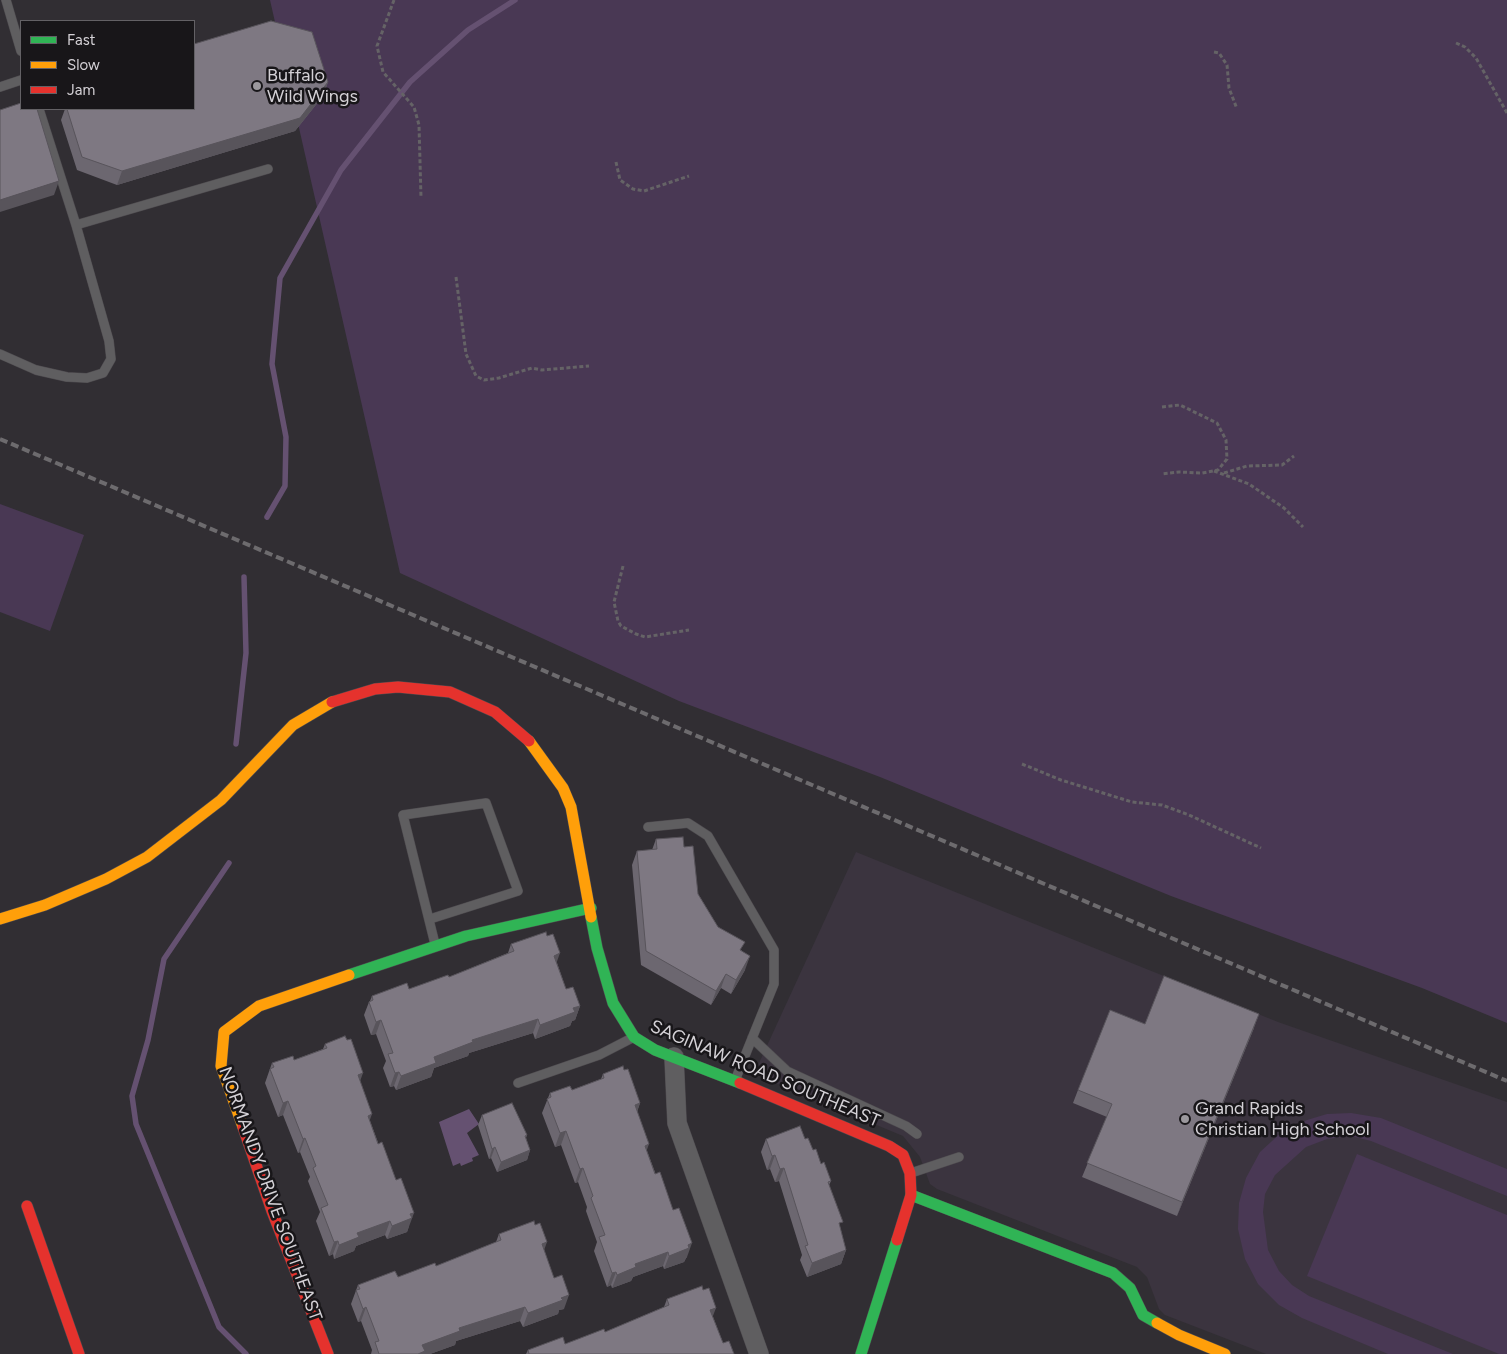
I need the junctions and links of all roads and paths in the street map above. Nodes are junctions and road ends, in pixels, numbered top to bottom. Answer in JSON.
{"nodes":[{"id":1,"x":6,"y":0,"type":"edge"},
{"id":2,"x":394,"y":0,"type":"edge"},
{"id":3,"x":1456,"y":43,"type":"dead end"},
{"id":4,"x":20,"y":48,"type":"edge"},
{"id":5,"x":1214,"y":52,"type":"dead end"},
{"id":6,"x":20,"y":80,"type":"edge"},
{"id":7,"x":0,"y":87,"type":"edge"},
{"id":8,"x":1237,"y":109,"type":"dead end"},
{"id":9,"x":39,"y":110,"type":"edge"},
{"id":10,"x":1507,"y":113,"type":"edge"},
{"id":11,"x":616,"y":162,"type":"dead end"},
{"id":12,"x":268,"y":169,"type":"dead end"},
{"id":13,"x":689,"y":176,"type":"dead end"},
{"id":14,"x":421,"y":198,"type":"dead end"},
{"id":15,"x":76,"y":225,"type":"junction"},
{"id":16,"x":456,"y":276,"type":"dead end"},
{"id":17,"x":0,"y":354,"type":"edge"},
{"id":18,"x":589,"y":366,"type":"dead end"},
{"id":19,"x":1162,"y":407,"type":"dead end"},
{"id":20,"x":1294,"y":456,"type":"dead end"},
{"id":21,"x":1213,"y":471,"type":"junction"},
{"id":22,"x":1162,"y":474,"type":"dead end"},
{"id":23,"x":1222,"y":474,"type":"junction"},
{"id":24,"x":1303,"y":527,"type":"dead end"},
{"id":25,"x":623,"y":566,"type":"dead end"},
{"id":26,"x":689,"y":630,"type":"dead end"},
{"id":27,"x":1022,"y":764,"type":"dead end"},
{"id":28,"x":648,"y":827,"type":"dead end"},
{"id":29,"x":1262,"y":848,"type":"dead end"},
{"id":30,"x":591,"y":908,"type":"junction"},
{"id":31,"x":0,"y":919,"type":"edge"},
{"id":32,"x":430,"y":920,"type":"junction"},
{"id":33,"x":436,"y":946,"type":"junction"},
{"id":34,"x":634,"y":1037,"type":"junction"},
{"id":35,"x":752,"y":1038,"type":"junction"},
{"id":36,"x":674,"y":1058,"type":"junction"},
{"id":37,"x":734,"y":1081,"type":"junction"},
{"id":38,"x":518,"y":1083,"type":"dead end"},
{"id":39,"x":917,"y":1134,"type":"dead end"},
{"id":40,"x":959,"y":1158,"type":"dead end"},
{"id":41,"x":910,"y":1173,"type":"junction"},
{"id":42,"x":911,"y":1195,"type":"junction"},
{"id":43,"x":26,"y":1206,"type":"dead end"},
{"id":44,"x":78,"y":1354,"type":"edge"},
{"id":45,"x":328,"y":1354,"type":"edge"},
{"id":46,"x":759,"y":1354,"type":"edge"},
{"id":47,"x":861,"y":1354,"type":"edge"},
{"id":48,"x":1225,"y":1354,"type":"edge"}],
"edges":[{"from":1,"to":4,"type":"lane"},
{"from":2,"to":14,"type":"path"},
{"from":3,"to":10,"type":"path"},
{"from":5,"to":8,"type":"path"},
{"from":6,"to":7,"type":"lane"},
{"from":9,"to":15,"type":"lane"},
{"from":11,"to":13,"type":"path"},
{"from":12,"to":15,"type":"lane"},
{"from":15,"to":17,"type":"lane"},
{"from":16,"to":18,"type":"path"},
{"from":19,"to":21,"type":"path"},
{"from":20,"to":23,"type":"path"},
{"from":21,"to":22,"type":"path"},
{"from":21,"to":23,"type":"path"},
{"from":23,"to":24,"type":"path"},
{"from":25,"to":26,"type":"path"},
{"from":27,"to":29,"type":"path"},
{"from":28,"to":35,"type":"lane"},
{"from":30,"to":31,"type":"street","name":"SAGINAW ROAD SOUTHEAST"},
{"from":30,"to":33,"type":"street","name":"NORMANDY DRIVE SOUTHEAST"},
{"from":30,"to":34,"type":"street","name":"SAGINAW ROAD SOUTHEAST"},
{"from":32,"to":32,"type":"lane"},
{"from":32,"to":33,"type":"lane"},
{"from":33,"to":45,"type":"street","name":"NORMANDY DRIVE SOUTHEAST"},
{"from":34,"to":36,"type":"street","name":"SAGINAW ROAD SOUTHEAST"},
{"from":34,"to":38,"type":"lane"},
{"from":35,"to":37,"type":"lane"},
{"from":35,"to":39,"type":"lane"},
{"from":36,"to":37,"type":"street","name":"SAGINAW ROAD SOUTHEAST"},
{"from":36,"to":46,"type":"street"},
{"from":37,"to":41,"type":"street","name":"SAGINAW ROAD SOUTHEAST"},
{"from":40,"to":41,"type":"lane"},
{"from":41,"to":42,"type":"street"},
{"from":42,"to":47,"type":"street"},
{"from":42,"to":48,"type":"street"},
{"from":43,"to":44,"type":"street"}]}
